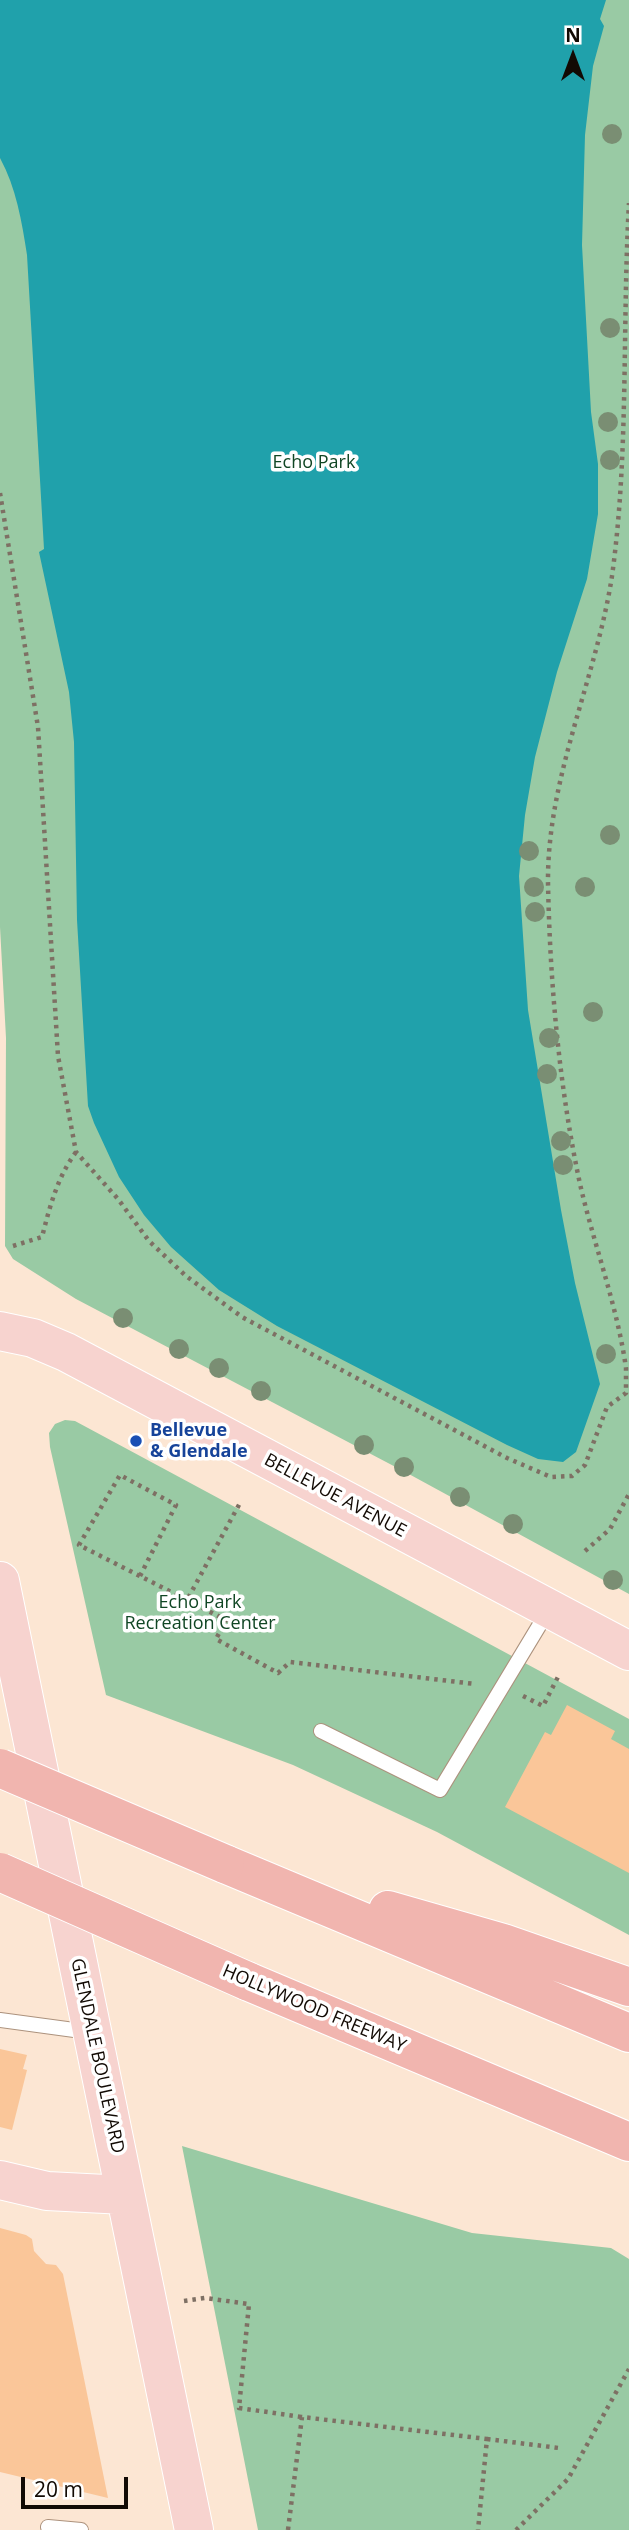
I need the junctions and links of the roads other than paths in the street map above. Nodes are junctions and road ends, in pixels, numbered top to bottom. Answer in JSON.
{"nodes":[{"id":1,"x":0,"y":1331,"type":"edge"},
{"id":2,"x":0,"y":1581,"type":"edge"},
{"id":3,"x":549,"y":1610,"type":"junction"},
{"id":4,"x":629,"y":1651,"type":"edge"},
{"id":5,"x":321,"y":1731,"type":"dead end"},
{"id":6,"x":0,"y":1768,"type":"edge"},
{"id":7,"x":225,"y":1864,"type":"junction"},
{"id":8,"x":0,"y":1872,"type":"edge"},
{"id":9,"x":0,"y":1899,"type":"edge"},
{"id":10,"x":247,"y":1981,"type":"junction"},
{"id":11,"x":629,"y":1987,"type":"edge"},
{"id":12,"x":0,"y":2021,"type":"edge"},
{"id":13,"x":92,"y":2032,"type":"junction"},
{"id":14,"x":629,"y":2033,"type":"edge"},
{"id":15,"x":629,"y":2142,"type":"edge"},
{"id":16,"x":0,"y":2180,"type":"edge"},
{"id":17,"x":125,"y":2195,"type":"junction"},
{"id":18,"x":187,"y":2529,"type":"edge"},
{"id":19,"x":49,"y":2530,"type":"edge"},
{"id":20,"x":81,"y":2530,"type":"edge"}],
"edges":[{"from":1,"to":3,"type":"main road","name":"BELLEVUE AVENUE"},
{"from":2,"to":13,"type":"main road","name":"GLENDALE BOULEVARD"},
{"from":3,"to":4,"type":"main road","name":"BELLEVUE AVENUE"},
{"from":3,"to":5,"type":"lane"},
{"from":6,"to":7,"type":"highway","bridge":true},
{"from":7,"to":11,"type":"highway"},
{"from":7,"to":14,"type":"highway"},
{"from":8,"to":10,"type":"highway","name":"HOLLYWOOD FREEWAY","bridge":true},
{"from":9,"to":10,"type":"highway","bridge":true},
{"from":10,"to":15,"type":"highway","name":"HOLLYWOOD FREEWAY"},
{"from":12,"to":13,"type":"lane"},
{"from":13,"to":17,"type":"main road","name":"GLENDALE BOULEVARD"},
{"from":16,"to":17,"type":"main road"},
{"from":17,"to":18,"type":"main road","name":"GLENDALE BOULEVARD"},
{"from":19,"to":20,"type":"lane"}]}
